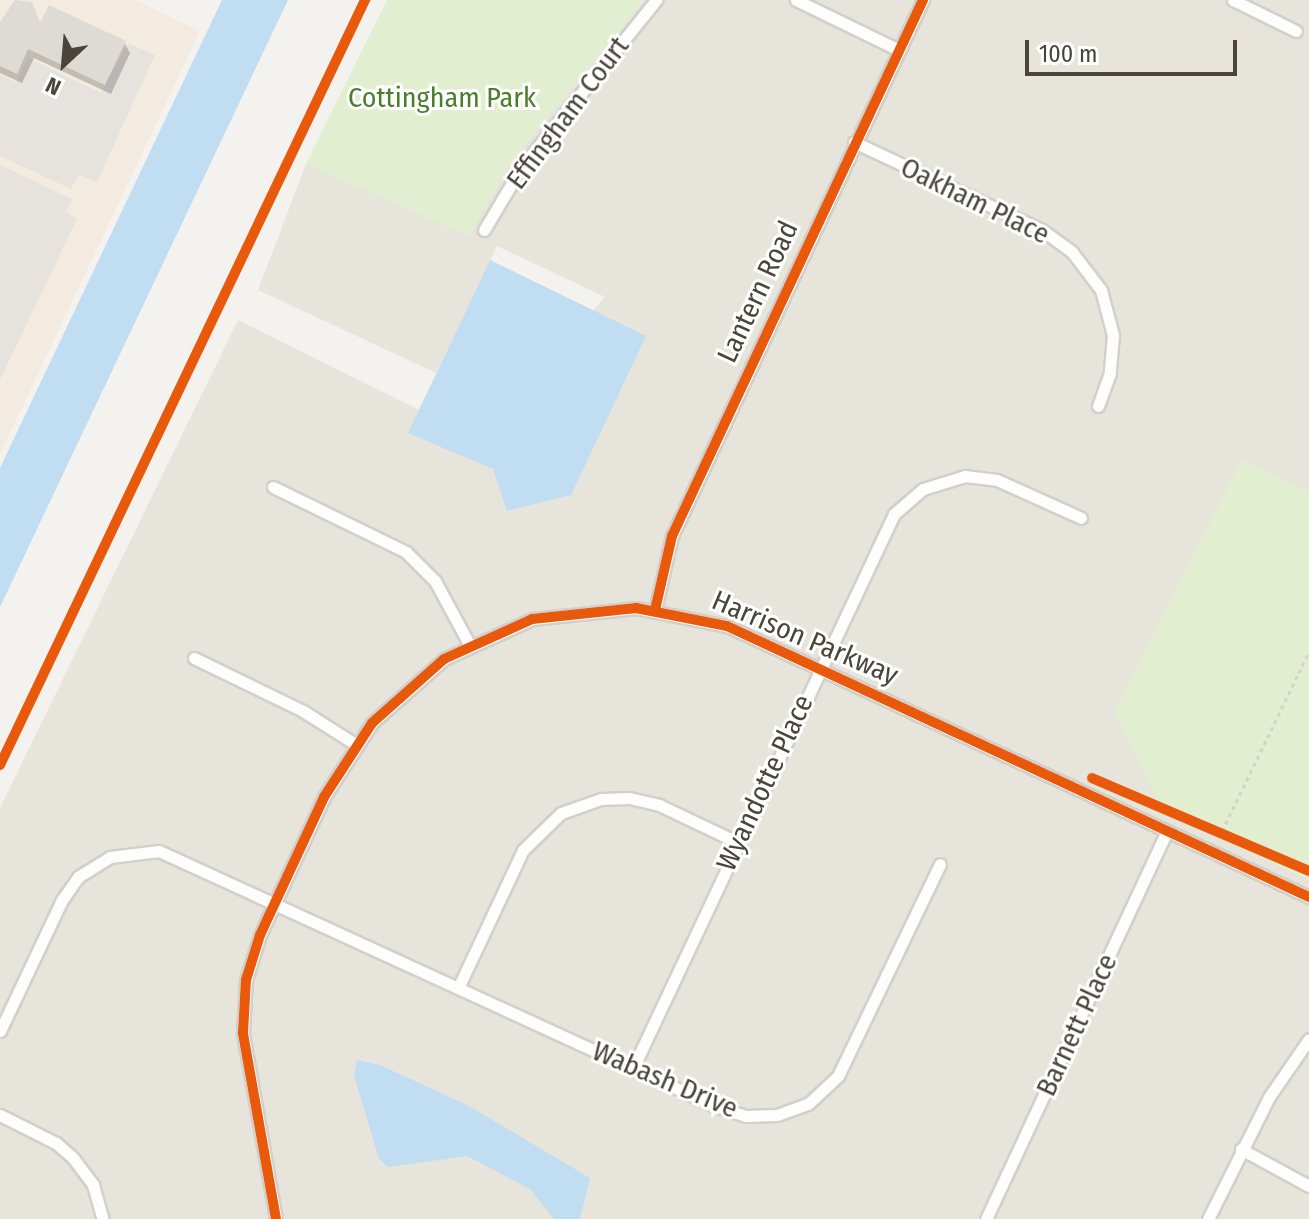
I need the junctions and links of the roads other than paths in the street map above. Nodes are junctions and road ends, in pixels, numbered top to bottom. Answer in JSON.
{"nodes":[{"id":1,"x":656,"y":0,"type":"edge"},
{"id":2,"x":796,"y":0,"type":"edge"},
{"id":3,"x":923,"y":0,"type":"edge"},
{"id":4,"x":1233,"y":0,"type":"edge"},
{"id":5,"x":1296,"y":31,"type":"dead end"},
{"id":6,"x":899,"y":50,"type":"junction"},
{"id":7,"x":854,"y":142,"type":"junction"},
{"id":8,"x":484,"y":230,"type":"dead end"},
{"id":9,"x":1098,"y":406,"type":"dead end"},
{"id":10,"x":273,"y":487,"type":"dead end"},
{"id":11,"x":1081,"y":518,"type":"dead end"},
{"id":12,"x":655,"y":610,"type":"junction"},
{"id":13,"x":469,"y":644,"type":"junction"},
{"id":14,"x":194,"y":658,"type":"dead end"},
{"id":15,"x":820,"y":668,"type":"junction"},
{"id":16,"x":355,"y":744,"type":"junction"},
{"id":17,"x":1167,"y":831,"type":"junction"},
{"id":18,"x":737,"y":842,"type":"junction"},
{"id":19,"x":940,"y":864,"type":"dead end"},
{"id":20,"x":1309,"y":897,"type":"edge"},
{"id":21,"x":276,"y":900,"type":"junction"},
{"id":22,"x":459,"y":986,"type":"junction"},
{"id":23,"x":0,"y":1031,"type":"edge"},
{"id":24,"x":1309,"y":1039,"type":"edge"},
{"id":25,"x":633,"y":1068,"type":"junction"},
{"id":26,"x":0,"y":1115,"type":"edge"},
{"id":27,"x":1241,"y":1149,"type":"junction"},
{"id":28,"x":1309,"y":1186,"type":"edge"},
{"id":29,"x":103,"y":1219,"type":"edge"},
{"id":30,"x":276,"y":1219,"type":"edge"},
{"id":31,"x":986,"y":1219,"type":"edge"},
{"id":32,"x":1208,"y":1219,"type":"edge"}],
"edges":[{"from":1,"to":8,"type":"street","name":"Effingham Court"},
{"from":2,"to":6,"type":"street"},
{"from":3,"to":6,"type":"street","name":"Lantern Road"},
{"from":4,"to":5,"type":"street"},
{"from":6,"to":7,"type":"street","name":"Lantern Road"},
{"from":7,"to":9,"type":"street","name":"Oakham Place"},
{"from":7,"to":12,"type":"street","name":"Lantern Road"},
{"from":10,"to":13,"type":"street"},
{"from":11,"to":15,"type":"street","name":"Wyandotte Place"},
{"from":12,"to":13,"type":"street","name":"Harrison Parkway"},
{"from":12,"to":15,"type":"street","name":"Harrison Parkway"},
{"from":13,"to":16,"type":"street","name":"Harrison Parkway"},
{"from":14,"to":16,"type":"street"},
{"from":15,"to":17,"type":"street","name":"Harrison Parkway"},
{"from":15,"to":18,"type":"street","name":"Wyandotte Place"},
{"from":16,"to":21,"type":"street","name":"Harrison Parkway"},
{"from":17,"to":20,"type":"street","name":"Harrison Parkway"},
{"from":17,"to":31,"type":"street","name":"Barnett Place"},
{"from":18,"to":22,"type":"street"},
{"from":18,"to":25,"type":"street","name":"Wyandotte Place"},
{"from":19,"to":25,"type":"street","name":"Wabash Drive"},
{"from":21,"to":22,"type":"street","name":"Wabash Drive"},
{"from":21,"to":23,"type":"street","name":"Wabash Drive"},
{"from":21,"to":30,"type":"street","name":"Harrison Parkway"},
{"from":22,"to":25,"type":"street","name":"Wabash Drive"},
{"from":24,"to":27,"type":"street"},
{"from":26,"to":29,"type":"street"},
{"from":27,"to":28,"type":"street"},
{"from":27,"to":32,"type":"street"}]}
